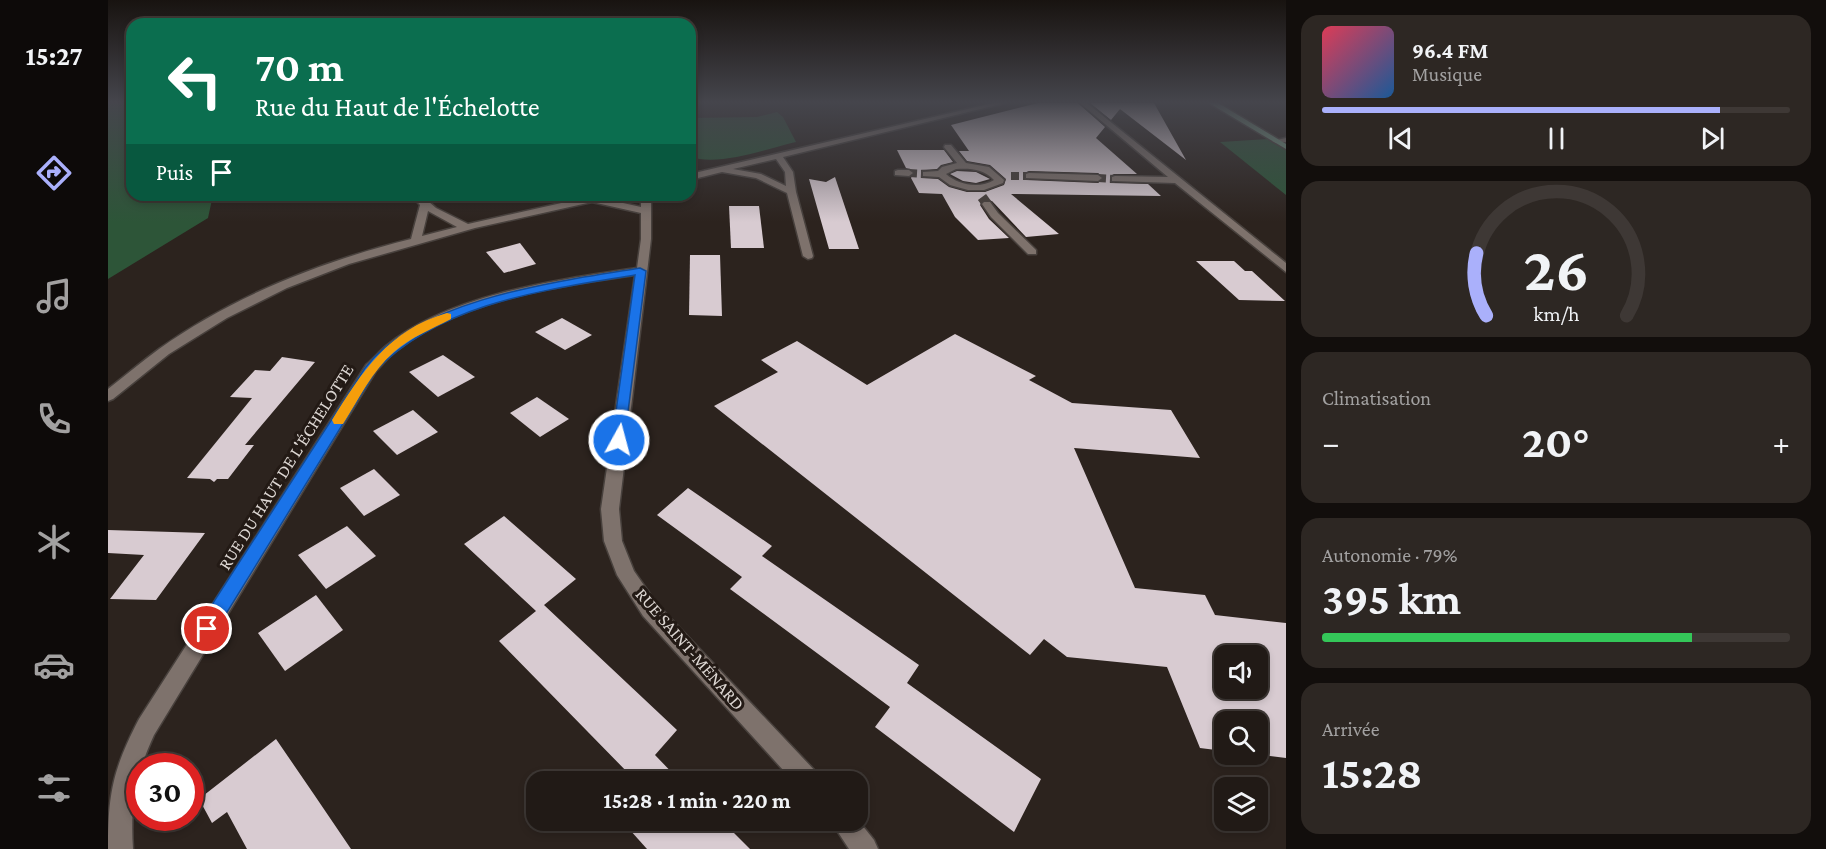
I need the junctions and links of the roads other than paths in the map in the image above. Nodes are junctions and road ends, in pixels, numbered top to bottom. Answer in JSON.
{"nodes":[{"id":1,"x":834,"y":143,"type":"edge"},
{"id":2,"x":1132,"y":143,"type":"edge"},
{"id":3,"x":948,"y":147,"type":"dead end"},
{"id":4,"x":778,"y":156,"type":"junction"},
{"id":5,"x":963,"y":165,"type":"junction"},
{"id":6,"x":720,"y":170,"type":"junction"},
{"id":7,"x":898,"y":173,"type":"dead end"},
{"id":8,"x":909,"y":174,"type":"tunnel mouth"},
{"id":9,"x":926,"y":174,"type":"tunnel mouth"},
{"id":10,"x":942,"y":174,"type":"junction"},
{"id":11,"x":696,"y":176,"type":"edge"},
{"id":12,"x":998,"y":176,"type":"junction"},
{"id":13,"x":1011,"y":176,"type":"tunnel mouth"},
{"id":14,"x":1029,"y":177,"type":"tunnel mouth"},
{"id":15,"x":1098,"y":178,"type":"tunnel mouth"},
{"id":16,"x":1115,"y":178,"type":"tunnel mouth"},
{"id":17,"x":1178,"y":180,"type":"junction"},
{"id":18,"x":975,"y":188,"type":"junction"},
{"id":19,"x":791,"y":192,"type":"junction"},
{"id":20,"x":420,"y":201,"type":"edge"},
{"id":21,"x":583,"y":201,"type":"edge"},
{"id":22,"x":619,"y":201,"type":"edge"},
{"id":23,"x":646,"y":203,"type":"edge"},
{"id":24,"x":424,"y":206,"type":"junction"},
{"id":25,"x":467,"y":228,"type":"junction"},
{"id":26,"x":416,"y":240,"type":"junction"},
{"id":27,"x":1032,"y":252,"type":"dead end"},
{"id":28,"x":808,"y":256,"type":"dead end"},
{"id":29,"x":1286,"y":269,"type":"edge"},
{"id":30,"x":640,"y":271,"type":"junction"},
{"id":31,"x":108,"y":396,"type":"edge"},
{"id":32,"x":800,"y":771,"type":"edge"},
{"id":33,"x":851,"y":831,"type":"edge"},
{"id":34,"x":120,"y":849,"type":"edge"},
{"id":35,"x":865,"y":849,"type":"edge"}],
"edges":[{"from":1,"to":4,"type":"street"},
{"from":2,"to":17,"type":"street"},
{"from":3,"to":5,"type":"street"},
{"from":4,"to":6,"type":"street"},
{"from":4,"to":19,"type":"street"},
{"from":5,"to":10,"type":"street"},
{"from":5,"to":12,"type":"street"},
{"from":6,"to":11,"type":"street"},
{"from":6,"to":19,"type":"street"},
{"from":7,"to":8,"type":"street"},
{"from":9,"to":10,"type":"street"},
{"from":10,"to":18,"type":"street"},
{"from":12,"to":13,"type":"street"},
{"from":12,"to":18,"type":"street"},
{"from":14,"to":15,"type":"street"},
{"from":16,"to":17,"type":"street"},
{"from":17,"to":29,"type":"street"},
{"from":18,"to":27,"type":"street"},
{"from":19,"to":28,"type":"street"},
{"from":20,"to":24,"type":"street"},
{"from":21,"to":25,"type":"street"},
{"from":22,"to":23,"type":"street","name":"RUE SAINT-MÉNARD"},
{"from":23,"to":30,"type":"street","name":"RUE SAINT-MÉNARD"},
{"from":24,"to":25,"type":"street"},
{"from":24,"to":26,"type":"street"},
{"from":25,"to":26,"type":"street"},
{"from":26,"to":31,"type":"street"},
{"from":30,"to":32,"type":"street","name":"RUE SAINT-MÉNARD"},
{"from":30,"to":34,"type":"street","name":"RUE DU HAUT DE L'ÉCHELOTTE"},
{"from":33,"to":35,"type":"street"}]}
